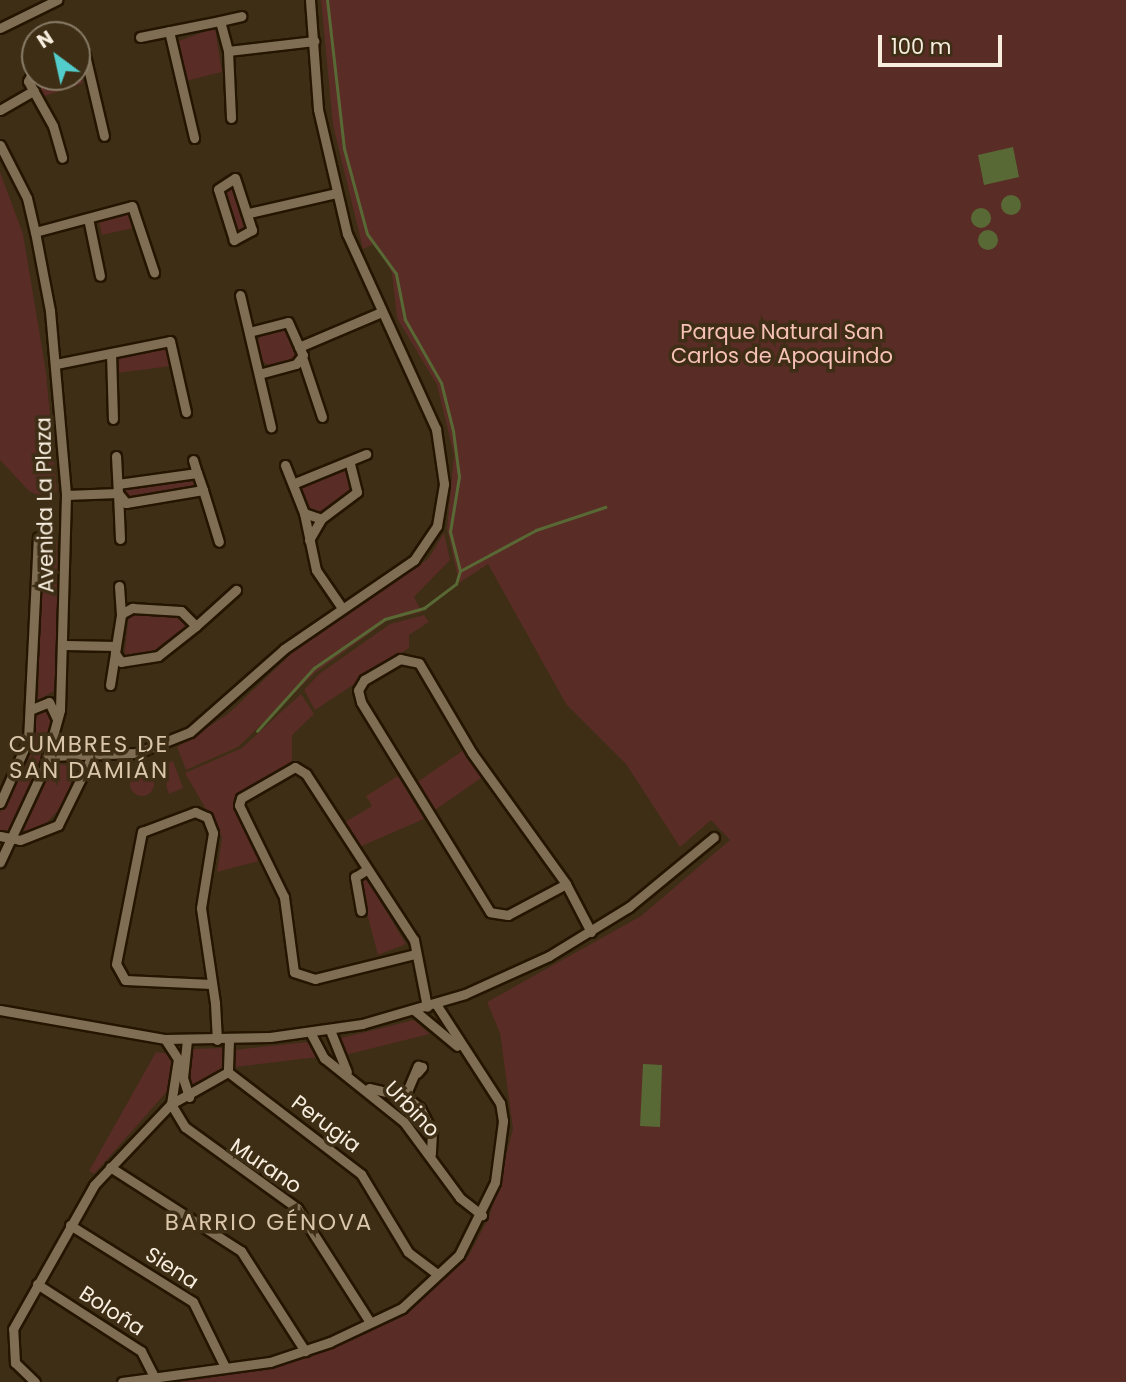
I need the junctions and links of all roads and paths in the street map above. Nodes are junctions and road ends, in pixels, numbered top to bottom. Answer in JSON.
{"nodes":[{"id":1,"x":57,"y":0,"type":"edge"},
{"id":2,"x":310,"y":0,"type":"edge"},
{"id":3,"x":241,"y":16,"type":"dead end"},
{"id":4,"x":220,"y":21,"type":"junction"},
{"id":5,"x":0,"y":28,"type":"edge"},
{"id":6,"x":169,"y":32,"type":"junction"},
{"id":7,"x":140,"y":37,"type":"dead end"},
{"id":8,"x":314,"y":41,"type":"junction"},
{"id":9,"x":228,"y":51,"type":"junction"},
{"id":10,"x":91,"y":80,"type":"edge"},
{"id":11,"x":32,"y":91,"type":"edge"},
{"id":12,"x":34,"y":91,"type":"edge"},
{"id":13,"x":0,"y":110,"type":"edge"},
{"id":14,"x":231,"y":118,"type":"dead end"},
{"id":15,"x":104,"y":135,"type":"dead end"},
{"id":16,"x":194,"y":138,"type":"dead end"},
{"id":17,"x":0,"y":145,"type":"edge"},
{"id":18,"x":62,"y":158,"type":"dead end"},
{"id":19,"x":336,"y":193,"type":"junction"},
{"id":20,"x":249,"y":213,"type":"junction"},
{"id":21,"x":88,"y":218,"type":"junction"},
{"id":22,"x":36,"y":232,"type":"junction"},
{"id":23,"x":154,"y":272,"type":"dead end"},
{"id":24,"x":100,"y":276,"type":"dead end"},
{"id":25,"x":240,"y":295,"type":"dead end"},
{"id":26,"x":379,"y":313,"type":"junction"},
{"id":27,"x":249,"y":332,"type":"junction"},
{"id":28,"x":299,"y":346,"type":"junction"},
{"id":29,"x":111,"y":353,"type":"junction"},
{"id":30,"x":303,"y":360,"type":"junction"},
{"id":31,"x":56,"y":364,"type":"junction"},
{"id":32,"x":259,"y":374,"type":"junction"},
{"id":33,"x":186,"y":412,"type":"dead end"},
{"id":34,"x":322,"y":417,"type":"dead end"},
{"id":35,"x":113,"y":419,"type":"dead end"},
{"id":36,"x":271,"y":427,"type":"dead end"},
{"id":37,"x":366,"y":454,"type":"dead end"},
{"id":38,"x":116,"y":456,"type":"dead end"},
{"id":39,"x":194,"y":460,"type":"dead end"},
{"id":40,"x":350,"y":464,"type":"junction"},
{"id":41,"x":285,"y":465,"type":"dead end"},
{"id":42,"x":197,"y":473,"type":"junction"},
{"id":43,"x":295,"y":483,"type":"junction"},
{"id":44,"x":118,"y":488,"type":"junction"},
{"id":45,"x":203,"y":490,"type":"junction"},
{"id":46,"x":66,"y":495,"type":"junction"},
{"id":47,"x":304,"y":513,"type":"junction"},
{"id":48,"x":321,"y":519,"type":"junction"},
{"id":49,"x":38,"y":537,"type":"dead end"},
{"id":50,"x":120,"y":539,"type":"dead end"},
{"id":51,"x":309,"y":540,"type":"junction"},
{"id":52,"x":219,"y":542,"type":"dead end"},
{"id":53,"x":118,"y":586,"type":"dead end"},
{"id":54,"x":236,"y":590,"type":"dead end"},
{"id":55,"x":342,"y":608,"type":"junction"},
{"id":56,"x":121,"y":614,"type":"junction"},
{"id":57,"x":196,"y":626,"type":"junction"},
{"id":58,"x":65,"y":645,"type":"junction"},
{"id":59,"x":116,"y":649,"type":"junction"},
{"id":60,"x":110,"y":685,"type":"dead end"},
{"id":61,"x":61,"y":688,"type":"junction"},
{"id":62,"x":43,"y":701,"type":"junction"},
{"id":63,"x":32,"y":709,"type":"junction"},
{"id":64,"x":58,"y":720,"type":"junction"},
{"id":65,"x":48,"y":756,"type":"junction"},
{"id":66,"x":68,"y":758,"type":"junction"},
{"id":67,"x":91,"y":758,"type":"junction"},
{"id":68,"x":78,"y":775,"type":"junction"},
{"id":69,"x":0,"y":802,"type":"edge"},
{"id":70,"x":0,"y":836,"type":"edge"},
{"id":71,"x":714,"y":837,"type":"dead end"},
{"id":72,"x":11,"y":839,"type":"junction"},
{"id":73,"x":0,"y":862,"type":"edge"},
{"id":74,"x":366,"y":870,"type":"junction"},
{"id":75,"x":566,"y":884,"type":"junction"},
{"id":76,"x":361,"y":911,"type":"dead end"},
{"id":77,"x":591,"y":932,"type":"junction"},
{"id":78,"x":415,"y":954,"type":"junction"},
{"id":79,"x":211,"y":984,"type":"junction"},
{"id":80,"x":432,"y":1006,"type":"junction"},
{"id":81,"x":0,"y":1010,"type":"edge"},
{"id":82,"x":414,"y":1010,"type":"junction"},
{"id":83,"x":330,"y":1030,"type":"junction"},
{"id":84,"x":310,"y":1032,"type":"junction"},
{"id":85,"x":165,"y":1039,"type":"junction"},
{"id":86,"x":187,"y":1040,"type":"junction"},
{"id":87,"x":217,"y":1040,"type":"junction"},
{"id":88,"x":229,"y":1040,"type":"junction"},
{"id":89,"x":459,"y":1047,"type":"junction"},
{"id":90,"x":228,"y":1072,"type":"junction"},
{"id":91,"x":348,"y":1073,"type":"junction"},
{"id":92,"x":417,"y":1073,"type":"dead end"},
{"id":93,"x":367,"y":1087,"type":"junction"},
{"id":94,"x":405,"y":1096,"type":"junction"},
{"id":95,"x":189,"y":1097,"type":"junction"},
{"id":96,"x":171,"y":1104,"type":"junction"},
{"id":97,"x":431,"y":1154,"type":"junction"},
{"id":98,"x":110,"y":1167,"type":"junction"},
{"id":99,"x":482,"y":1215,"type":"junction"},
{"id":100,"x":70,"y":1225,"type":"junction"},
{"id":101,"x":436,"y":1273,"type":"junction"},
{"id":102,"x":37,"y":1284,"type":"junction"},
{"id":103,"x":370,"y":1322,"type":"junction"},
{"id":104,"x":305,"y":1351,"type":"junction"},
{"id":105,"x":224,"y":1365,"type":"junction"},
{"id":106,"x":155,"y":1379,"type":"junction"},
{"id":107,"x":32,"y":1380,"type":"edge"},
{"id":108,"x":122,"y":1382,"type":"edge"}],
"edges":[{"from":1,"to":5,"type":"street"},
{"from":2,"to":8,"type":"street"},
{"from":3,"to":4,"type":"street"},
{"from":4,"to":6,"type":"street"},
{"from":4,"to":9,"type":"street"},
{"from":6,"to":7,"type":"street"},
{"from":6,"to":16,"type":"street"},
{"from":8,"to":9,"type":"street"},
{"from":8,"to":19,"type":"street"},
{"from":9,"to":14,"type":"street"},
{"from":10,"to":15,"type":"street"},
{"from":11,"to":13,"type":"street"},
{"from":12,"to":18,"type":"street"},
{"from":17,"to":22,"type":"street","name":"Avenida La Plaza"},
{"from":19,"to":20,"type":"street"},
{"from":19,"to":26,"type":"street"},
{"from":20,"to":20,"type":"street"},
{"from":21,"to":22,"type":"street"},
{"from":21,"to":23,"type":"street"},
{"from":21,"to":24,"type":"street"},
{"from":22,"to":31,"type":"street","name":"Avenida La Plaza"},
{"from":25,"to":27,"type":"street"},
{"from":26,"to":28,"type":"street"},
{"from":26,"to":55,"type":"street"},
{"from":27,"to":28,"type":"street"},
{"from":27,"to":32,"type":"street"},
{"from":28,"to":30,"type":"street"},
{"from":29,"to":31,"type":"street"},
{"from":29,"to":33,"type":"street"},
{"from":29,"to":35,"type":"street"},
{"from":30,"to":32,"type":"street"},
{"from":30,"to":34,"type":"street"},
{"from":31,"to":46,"type":"street","name":"Avenida La Plaza"},
{"from":32,"to":36,"type":"street"},
{"from":37,"to":40,"type":"street"},
{"from":38,"to":44,"type":"street"},
{"from":39,"to":42,"type":"street"},
{"from":40,"to":43,"type":"street"},
{"from":40,"to":48,"type":"street"},
{"from":41,"to":43,"type":"street"},
{"from":42,"to":44,"type":"street"},
{"from":42,"to":45,"type":"street"},
{"from":43,"to":47,"type":"street"},
{"from":44,"to":45,"type":"street"},
{"from":44,"to":46,"type":"street"},
{"from":44,"to":50,"type":"street"},
{"from":45,"to":52,"type":"street"},
{"from":46,"to":58,"type":"street","name":"Avenida La Plaza"},
{"from":47,"to":48,"type":"street"},
{"from":47,"to":51,"type":"street"},
{"from":48,"to":51,"type":"street"},
{"from":49,"to":63,"type":"street","name":"Avenida La Plaza"},
{"from":51,"to":55,"type":"street"},
{"from":53,"to":56,"type":"street"},
{"from":54,"to":57,"type":"street"},
{"from":55,"to":67,"type":"street"},
{"from":56,"to":57,"type":"street"},
{"from":56,"to":59,"type":"street"},
{"from":57,"to":59,"type":"street"},
{"from":58,"to":59,"type":"street"},
{"from":58,"to":61,"type":"street","name":"Avenida La Plaza"},
{"from":59,"to":60,"type":"street"},
{"from":61,"to":62,"type":"street"},
{"from":61,"to":64,"type":"street","name":"Avenida La Plaza"},
{"from":62,"to":63,"type":"street"},
{"from":62,"to":64,"type":"street"},
{"from":63,"to":69,"type":"street","name":"Avenida La Plaza"},
{"from":64,"to":65,"type":"street","name":"Avenida La Plaza"},
{"from":65,"to":66,"type":"street"},
{"from":65,"to":72,"type":"street","name":"Avenida La Plaza"},
{"from":66,"to":67,"type":"street"},
{"from":66,"to":68,"type":"street"},
{"from":67,"to":68,"type":"street"},
{"from":68,"to":72,"type":"street"},
{"from":70,"to":72,"type":"street"},
{"from":71,"to":77,"type":"street"},
{"from":72,"to":73,"type":"street","name":"Avenida La Plaza"},
{"from":74,"to":76,"type":"street"},
{"from":74,"to":78,"type":"street"},
{"from":74,"to":78,"type":"street"},
{"from":75,"to":75,"type":"street"},
{"from":75,"to":77,"type":"street"},
{"from":77,"to":80,"type":"street"},
{"from":78,"to":80,"type":"street"},
{"from":79,"to":79,"type":"street"},
{"from":79,"to":87,"type":"street"},
{"from":80,"to":82,"type":"street"},
{"from":80,"to":89,"type":"street"},
{"from":81,"to":85,"type":"street"},
{"from":82,"to":83,"type":"street"},
{"from":82,"to":89,"type":"street"},
{"from":83,"to":84,"type":"street"},
{"from":83,"to":91,"type":"street"},
{"from":84,"to":88,"type":"street"},
{"from":84,"to":91,"type":"street","name":"Urbino"},
{"from":85,"to":86,"type":"street"},
{"from":85,"to":96,"type":"street"},
{"from":86,"to":87,"type":"street"},
{"from":86,"to":95,"type":"street"},
{"from":87,"to":88,"type":"street"},
{"from":88,"to":90,"type":"street"},
{"from":89,"to":99,"type":"street"},
{"from":90,"to":95,"type":"street"},
{"from":90,"to":101,"type":"street","name":"Perugia"},
{"from":91,"to":93,"type":"street","name":"Urbino"},
{"from":92,"to":94,"type":"street"},
{"from":93,"to":94,"type":"street","name":"Urbino"},
{"from":93,"to":97,"type":"street","name":"Urbino"},
{"from":94,"to":97,"type":"street","name":"Urbino"},
{"from":95,"to":96,"type":"street"},
{"from":96,"to":98,"type":"street"},
{"from":96,"to":103,"type":"street","name":"Murano"},
{"from":97,"to":99,"type":"street","name":"Urbino"},
{"from":98,"to":100,"type":"street"},
{"from":98,"to":104,"type":"street"},
{"from":99,"to":101,"type":"street"},
{"from":100,"to":102,"type":"street"},
{"from":100,"to":105,"type":"street","name":"Siena"},
{"from":101,"to":103,"type":"street"},
{"from":102,"to":106,"type":"street","name":"Boloña"},
{"from":102,"to":107,"type":"street"},
{"from":103,"to":104,"type":"street"},
{"from":104,"to":105,"type":"street"},
{"from":105,"to":106,"type":"street"},
{"from":106,"to":108,"type":"street"}]}
